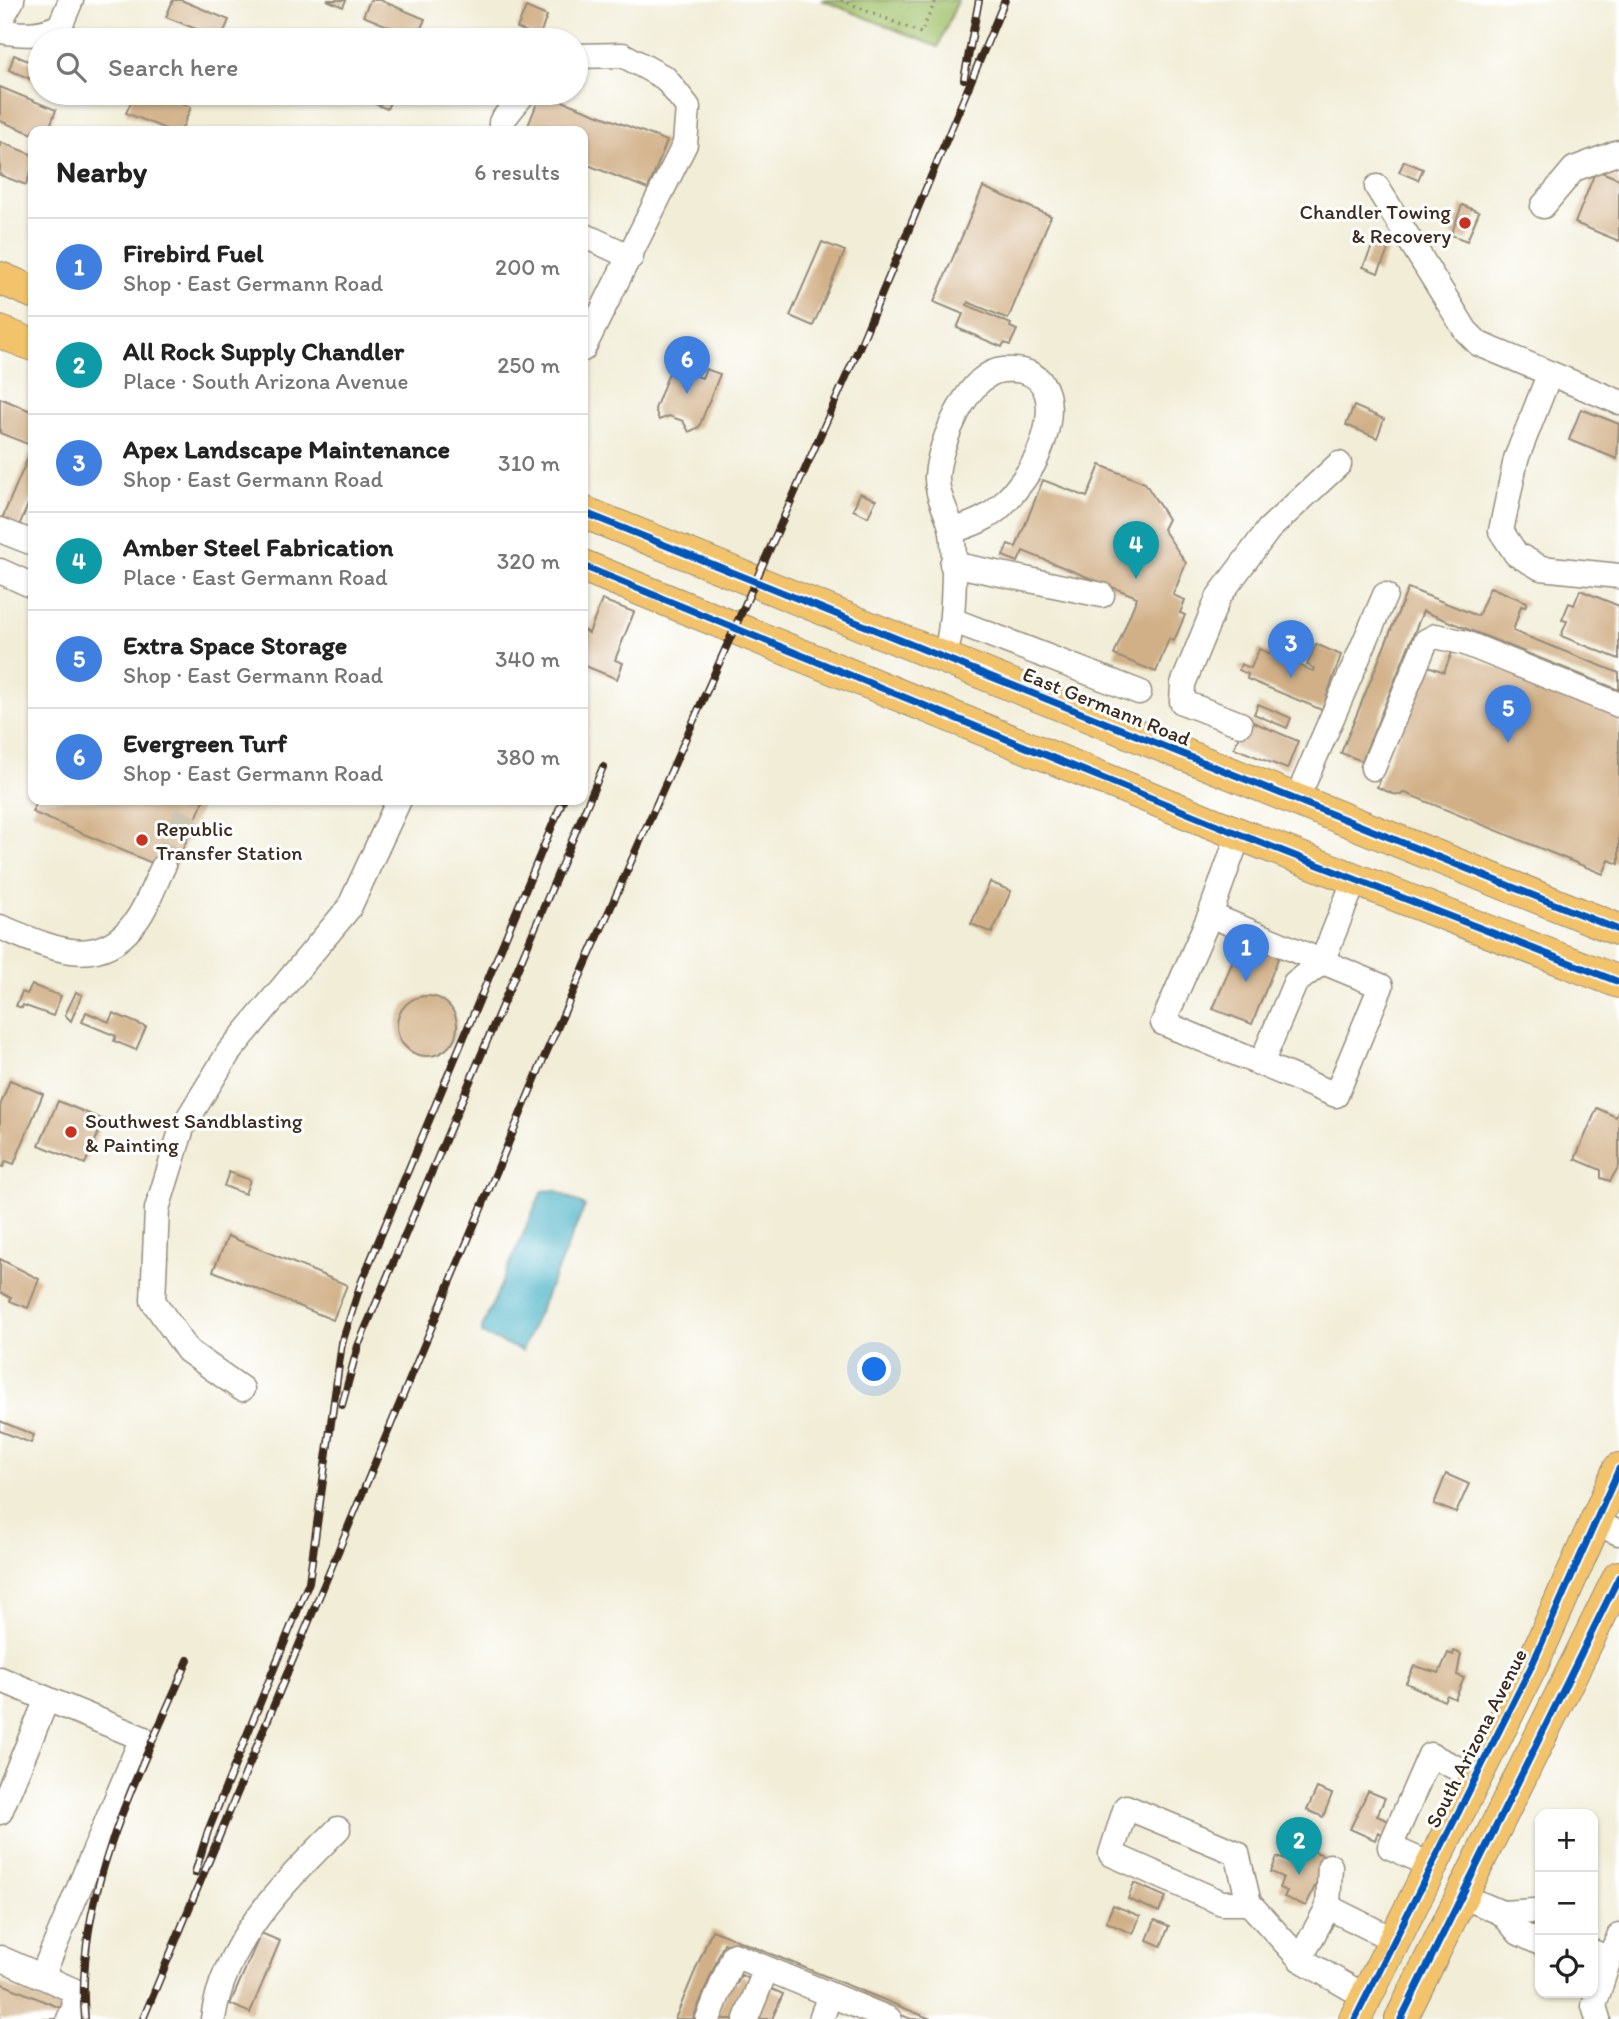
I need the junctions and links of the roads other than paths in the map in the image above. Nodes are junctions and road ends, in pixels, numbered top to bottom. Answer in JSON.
{"nodes":[{"id":1,"x":12,"y":0,"type":"edge"},
{"id":2,"x":71,"y":0,"type":"edge"},
{"id":3,"x":0,"y":21,"type":"edge"},
{"id":4,"x":55,"y":28,"type":"edge"},
{"id":5,"x":0,"y":31,"type":"edge"},
{"id":6,"x":28,"y":35,"type":"edge"},
{"id":7,"x":588,"y":56,"type":"edge"},
{"id":8,"x":513,"y":105,"type":"edge"},
{"id":9,"x":500,"y":126,"type":"edge"},
{"id":10,"x":1619,"y":152,"type":"edge"},
{"id":11,"x":1377,"y":187,"type":"dead end"},
{"id":12,"x":1543,"y":206,"type":"dead end"},
{"id":13,"x":588,"y":237,"type":"edge"},
{"id":14,"x":631,"y":257,"type":"junction"},
{"id":15,"x":0,"y":278,"type":"edge"},
{"id":16,"x":28,"y":290,"type":"edge"},
{"id":17,"x":0,"y":332,"type":"edge"},
{"id":18,"x":588,"y":339,"type":"edge"},
{"id":19,"x":28,"y":343,"type":"edge"},
{"id":20,"x":1549,"y":374,"type":"junction"},
{"id":21,"x":1619,"y":402,"type":"edge"},
{"id":22,"x":1339,"y":464,"type":"dead end"},
{"id":23,"x":588,"y":514,"type":"edge"},
{"id":24,"x":0,"y":530,"type":"edge"},
{"id":25,"x":952,"y":531,"type":"junction"},
{"id":26,"x":28,"y":541,"type":"edge"},
{"id":27,"x":952,"y":564,"type":"junction"},
{"id":28,"x":588,"y":568,"type":"edge"},
{"id":29,"x":0,"y":571,"type":"edge"},
{"id":30,"x":1619,"y":576,"type":"edge"},
{"id":31,"x":28,"y":584,"type":"edge"},
{"id":32,"x":1102,"y":595,"type":"dead end"},
{"id":33,"x":1385,"y":595,"type":"dead end"},
{"id":34,"x":952,"y":620,"type":"junction"},
{"id":35,"x":944,"y":658,"type":"junction"},
{"id":36,"x":1139,"y":692,"type":"dead end"},
{"id":37,"x":1619,"y":705,"type":"edge"},
{"id":38,"x":925,"y":706,"type":"junction"},
{"id":39,"x":1240,"y":724,"type":"dead end"},
{"id":40,"x":1165,"y":748,"type":"junction"},
{"id":41,"x":1373,"y":768,"type":"dead end"},
{"id":42,"x":1257,"y":786,"type":"junction"},
{"id":43,"x":1147,"y":796,"type":"junction"},
{"id":44,"x":1296,"y":802,"type":"junction"},
{"id":45,"x":397,"y":805,"type":"edge"},
{"id":46,"x":1240,"y":834,"type":"junction"},
{"id":47,"x":163,"y":867,"type":"tunnel mouth"},
{"id":48,"x":1355,"y":879,"type":"junction"},
{"id":49,"x":1210,"y":915,"type":"junction"},
{"id":50,"x":0,"y":927,"type":"edge"},
{"id":51,"x":1619,"y":930,"type":"edge"},
{"id":52,"x":1322,"y":962,"type":"junction"},
{"id":53,"x":1619,"y":982,"type":"edge"},
{"id":54,"x":1261,"y":1064,"type":"junction"},
{"id":55,"x":242,"y":1389,"type":"dead end"},
{"id":56,"x":1619,"y":1469,"type":"edge"},
{"id":57,"x":1608,"y":1528,"type":"edge"},
{"id":58,"x":1619,"y":1577,"type":"edge"},
{"id":59,"x":0,"y":1679,"type":"edge"},
{"id":60,"x":47,"y":1699,"type":"junction"},
{"id":61,"x":1475,"y":1777,"type":"junction"},
{"id":62,"x":0,"y":1812,"type":"edge"},
{"id":63,"x":338,"y":1829,"type":"dead end"},
{"id":64,"x":1431,"y":1865,"type":"junction"},
{"id":65,"x":1330,"y":1866,"type":"dead end"},
{"id":66,"x":1462,"y":1895,"type":"junction"},
{"id":67,"x":1249,"y":1903,"type":"junction"},
{"id":68,"x":1328,"y":1907,"type":"junction"},
{"id":69,"x":1535,"y":1912,"type":"edge"},
{"id":70,"x":1502,"y":1913,"type":"junction"},
{"id":71,"x":1394,"y":1940,"type":"junction"},
{"id":72,"x":1535,"y":1940,"type":"edge"},
{"id":73,"x":1607,"y":1949,"type":"edge"},
{"id":74,"x":0,"y":1958,"type":"edge"},
{"id":75,"x":1300,"y":1959,"type":"junction"},
{"id":76,"x":766,"y":1969,"type":"junction"},
{"id":77,"x":42,"y":1976,"type":"junction"},
{"id":78,"x":830,"y":1995,"type":"junction"},
{"id":79,"x":1360,"y":2008,"type":"edge"},
{"id":80,"x":69,"y":2019,"type":"edge"},
{"id":81,"x":213,"y":2019,"type":"edge"},
{"id":82,"x":708,"y":2019,"type":"edge"},
{"id":83,"x":746,"y":2019,"type":"edge"},
{"id":84,"x":821,"y":2019,"type":"edge"},
{"id":85,"x":889,"y":2019,"type":"edge"},
{"id":86,"x":1401,"y":2019,"type":"edge"},
{"id":87,"x":1598,"y":2019,"type":"edge"}],
"edges":[{"from":1,"to":3,"type":"lane"},
{"from":2,"to":4,"type":"lane"},
{"from":5,"to":6,"type":"lane"},
{"from":7,"to":14,"type":"lane"},
{"from":8,"to":9,"type":"lane"},
{"from":10,"to":12,"type":"lane"},
{"from":11,"to":20,"type":"lane"},
{"from":13,"to":14,"type":"lane"},
{"from":14,"to":18,"type":"lane"},
{"from":15,"to":16,"type":"main road"},
{"from":17,"to":19,"type":"main road"},
{"from":20,"to":21,"type":"lane"},
{"from":20,"to":30,"type":"lane"},
{"from":22,"to":39,"type":"lane"},
{"from":23,"to":35,"type":"main road","name":"East Germann Road"},
{"from":24,"to":26,"type":"lane"},
{"from":25,"to":25,"type":"lane"},
{"from":25,"to":27,"type":"lane"},
{"from":27,"to":32,"type":"lane"},
{"from":27,"to":34,"type":"lane"},
{"from":28,"to":38,"type":"main road"},
{"from":29,"to":31,"type":"lane"},
{"from":33,"to":44,"type":"lane"},
{"from":34,"to":35,"type":"lane"},
{"from":34,"to":36,"type":"lane"},
{"from":35,"to":38,"type":"main road"},
{"from":35,"to":40,"type":"main road","name":"East Germann Road"},
{"from":37,"to":41,"type":"lane"},
{"from":38,"to":43,"type":"main road"},
{"from":40,"to":42,"type":"main road","name":"East Germann Road"},
{"from":40,"to":43,"type":"main road"},
{"from":42,"to":44,"type":"main road","name":"East Germann Road"},
{"from":42,"to":46,"type":"main road"},
{"from":43,"to":46,"type":"main road"},
{"from":44,"to":51,"type":"main road","name":"East Germann Road"},
{"from":45,"to":55,"type":"lane"},
{"from":46,"to":48,"type":"main road"},
{"from":46,"to":49,"type":"lane"},
{"from":47,"to":50,"type":"lane"},
{"from":48,"to":52,"type":"lane"},
{"from":48,"to":53,"type":"main road"},
{"from":49,"to":52,"type":"lane"},
{"from":49,"to":54,"type":"lane"},
{"from":52,"to":54,"type":"lane"},
{"from":52,"to":54,"type":"lane"},
{"from":56,"to":57,"type":"main road","name":"South Arizona Avenue"},
{"from":57,"to":61,"type":"main road","name":"South Arizona Avenue"},
{"from":58,"to":66,"type":"main road"},
{"from":59,"to":60,"type":"lane"},
{"from":60,"to":62,"type":"lane"},
{"from":60,"to":77,"type":"lane"},
{"from":61,"to":64,"type":"main road","name":"South Arizona Avenue"},
{"from":61,"to":64,"type":"lane"},
{"from":63,"to":81,"type":"lane"},
{"from":64,"to":71,"type":"main road","name":"South Arizona Avenue"},
{"from":65,"to":68,"type":"lane"},
{"from":66,"to":70,"type":"lane"},
{"from":66,"to":86,"type":"main road"},
{"from":67,"to":67,"type":"lane"},
{"from":67,"to":75,"type":"lane"},
{"from":68,"to":71,"type":"lane"},
{"from":68,"to":75,"type":"lane"},
{"from":69,"to":70,"type":"lane"},
{"from":70,"to":72,"type":"lane"},
{"from":71,"to":79,"type":"main road","name":"South Arizona Avenue"},
{"from":73,"to":87,"type":"lane"},
{"from":74,"to":77,"type":"lane"},
{"from":75,"to":79,"type":"lane"},
{"from":76,"to":78,"type":"lane"},
{"from":76,"to":82,"type":"lane"},
{"from":76,"to":83,"type":"lane"},
{"from":77,"to":80,"type":"lane"},
{"from":78,"to":84,"type":"lane"},
{"from":78,"to":85,"type":"lane"}]}
